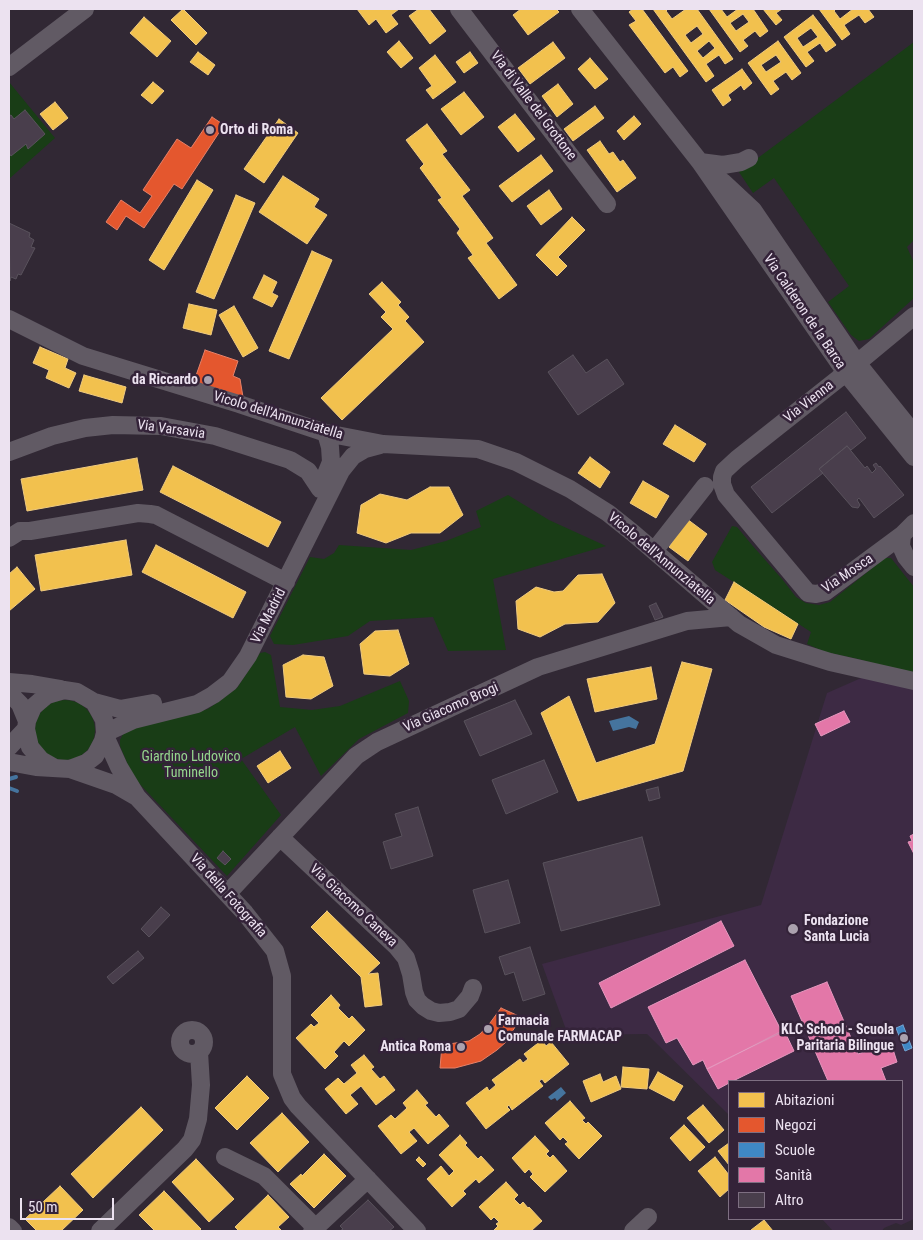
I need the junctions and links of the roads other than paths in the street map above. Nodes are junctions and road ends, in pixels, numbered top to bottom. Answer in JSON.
{"nodes":[{"id":1,"x":85,"y":9,"type":"edge"},
{"id":2,"x":459,"y":9,"type":"edge"},
{"id":3,"x":580,"y":9,"type":"edge"},
{"id":4,"x":9,"y":67,"type":"edge"},
{"id":5,"x":749,"y":158,"type":"dead end"},
{"id":6,"x":700,"y":162,"type":"junction"},
{"id":7,"x":607,"y":204,"type":"dead end"},
{"id":8,"x":914,"y":316,"type":"edge"},
{"id":9,"x":9,"y":320,"type":"edge"},
{"id":10,"x":852,"y":368,"type":"junction"},
{"id":11,"x":326,"y":433,"type":"junction"},
{"id":12,"x":914,"y":434,"type":"edge"},
{"id":13,"x":383,"y":444,"type":"junction"},
{"id":14,"x":9,"y":452,"type":"edge"},
{"id":15,"x":914,"y":457,"type":"edge"},
{"id":16,"x":706,"y":486,"type":"dead end"},
{"id":17,"x":320,"y":489,"type":"junction"},
{"id":18,"x":726,"y":495,"type":"joint"},
{"id":19,"x":908,"y":529,"type":"edge"},
{"id":20,"x":9,"y":538,"type":"edge"},
{"id":21,"x":297,"y":548,"type":"junction"},
{"id":22,"x":654,"y":551,"type":"junction"},
{"id":23,"x":914,"y":567,"type":"edge"},
{"id":24,"x":281,"y":579,"type":"junction"},
{"id":25,"x":730,"y":617,"type":"junction"},
{"id":26,"x":914,"y":681,"type":"edge"},
{"id":27,"x":9,"y":682,"type":"edge"},
{"id":28,"x":64,"y":690,"type":"junction"},
{"id":29,"x":9,"y":693,"type":"edge"},
{"id":30,"x":94,"y":702,"type":"junction"},
{"id":31,"x":27,"y":725,"type":"junction"},
{"id":32,"x":105,"y":734,"type":"junction"},
{"id":33,"x":9,"y":747,"type":"edge"},
{"id":34,"x":9,"y":762,"type":"edge"},
{"id":35,"x":63,"y":768,"type":"junction"},
{"id":36,"x":142,"y":802,"type":"junction"},
{"id":37,"x":280,"y":837,"type":"junction"},
{"id":38,"x":227,"y":894,"type":"junction"},
{"id":39,"x":473,"y":988,"type":"dead end"},
{"id":40,"x":199,"y":1052,"type":"dead end"},
{"id":41,"x":225,"y":1157,"type":"dead end"},
{"id":42,"x":368,"y":1179,"type":"junction"},
{"id":43,"x":648,"y":1217,"type":"dead end"},
{"id":44,"x":9,"y":1227,"type":"edge"},
{"id":45,"x":314,"y":1230,"type":"edge"},
{"id":46,"x":13,"y":1231,"type":"edge"},
{"id":47,"x":100,"y":1231,"type":"edge"},
{"id":48,"x":417,"y":1231,"type":"edge"},
{"id":49,"x":633,"y":1231,"type":"edge"}],
"edges":[{"from":1,"to":4,"type":"street"},
{"from":2,"to":7,"type":"street","name":"Via di Valle del Grottone"},
{"from":3,"to":6,"type":"street","name":"Via Calderon de la Barca"},
{"from":5,"to":6,"type":"street"},
{"from":6,"to":10,"type":"street","name":"Via Calderon de la Barca"},
{"from":8,"to":10,"type":"street","name":"Via Vienna"},
{"from":9,"to":11,"type":"street","name":"Vicolo dell'Annunziatella"},
{"from":10,"to":12,"type":"street","name":"Via Calderon de la Barca"},
{"from":10,"to":15,"type":"street","name":"Via Calderon de la Barca"},
{"from":10,"to":18,"type":"street","name":"Via Vienna"},
{"from":11,"to":13,"type":"street","name":"Vicolo dell'Annunziatella"},
{"from":11,"to":17,"type":"street","name":"Via Madrid"},
{"from":13,"to":21,"type":"street","name":"Via Madrid"},
{"from":13,"to":22,"type":"street","name":"Vicolo dell'Annunziatella"},
{"from":14,"to":17,"type":"street","name":"Via Varsavia"},
{"from":16,"to":22,"type":"street"},
{"from":17,"to":21,"type":"street","name":"Via Madrid"},
{"from":18,"to":19,"type":"street","name":"Via Mosca"},
{"from":19,"to":23,"type":"street"},
{"from":20,"to":24,"type":"street"},
{"from":21,"to":24,"type":"street","name":"Via Madrid"},
{"from":22,"to":25,"type":"street","name":"Vicolo dell'Annunziatella"},
{"from":24,"to":30,"type":"street","name":"Via Madrid"},
{"from":24,"to":32,"type":"street","name":"Via Madrid"},
{"from":25,"to":26,"type":"street","name":"Vicolo dell'Annunziatella"},
{"from":25,"to":37,"type":"street","name":"Via Giacomo Brogi"},
{"from":27,"to":28,"type":"street"},
{"from":28,"to":30,"type":"street"},
{"from":28,"to":31,"type":"street"},
{"from":29,"to":31,"type":"street"},
{"from":30,"to":32,"type":"street"},
{"from":31,"to":33,"type":"street"},
{"from":31,"to":35,"type":"street"},
{"from":32,"to":35,"type":"street"},
{"from":32,"to":36,"type":"street","name":"Via della Fotografia"},
{"from":34,"to":35,"type":"street","name":"Via della Fotografia"},
{"from":35,"to":36,"type":"street","name":"Via della Fotografia"},
{"from":36,"to":38,"type":"street","name":"Via della Fotografia"},
{"from":37,"to":38,"type":"street","name":"Via Giacomo Brogi"},
{"from":37,"to":39,"type":"street","name":"Via Giacomo Caneva"},
{"from":38,"to":42,"type":"street","name":"Via della Fotografia"},
{"from":40,"to":47,"type":"street"},
{"from":41,"to":45,"type":"street"},
{"from":42,"to":45,"type":"street"},
{"from":42,"to":48,"type":"street","name":"Via della Fotografia"},
{"from":43,"to":49,"type":"street"},
{"from":44,"to":46,"type":"street"}]}
